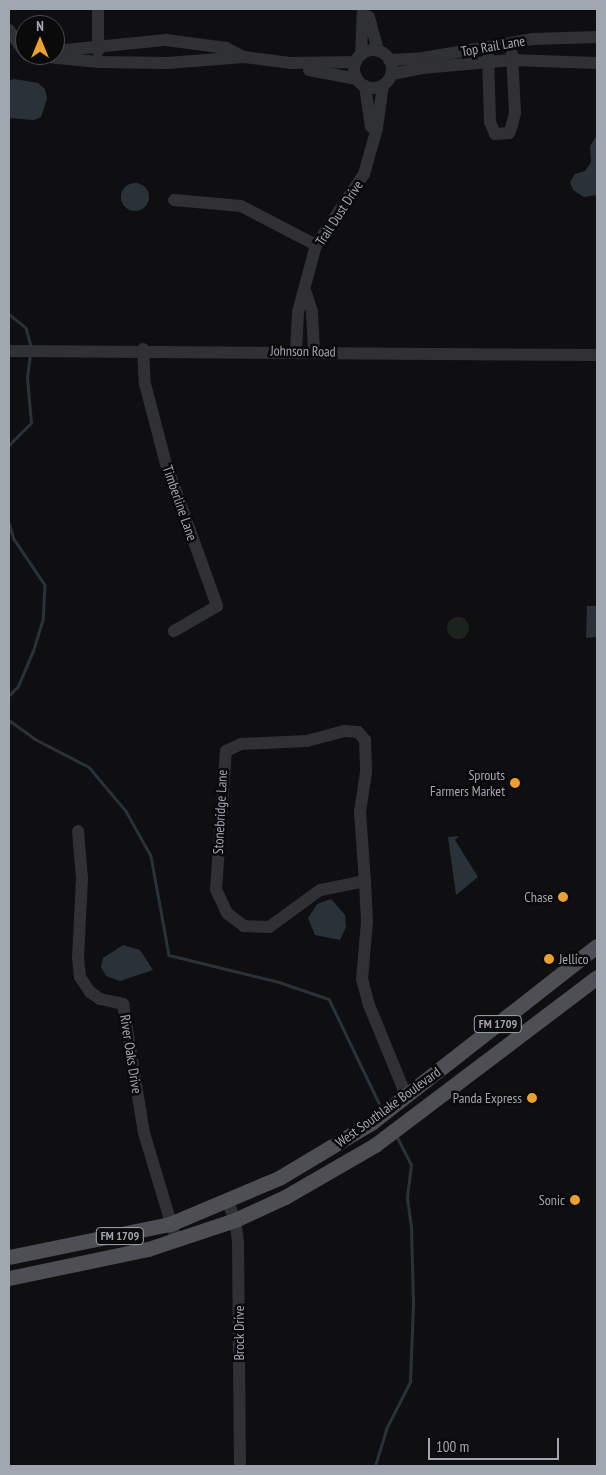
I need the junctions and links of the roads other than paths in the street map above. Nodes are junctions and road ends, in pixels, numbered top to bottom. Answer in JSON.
{"nodes":[{"id":1,"x":98,"y":9,"type":"edge"},
{"id":2,"x":365,"y":9,"type":"edge"},
{"id":3,"x":597,"y":37,"type":"edge"},
{"id":4,"x":511,"y":43,"type":"junction"},
{"id":5,"x":98,"y":44,"type":"junction"},
{"id":6,"x":488,"y":47,"type":"junction"},
{"id":7,"x":65,"y":49,"type":"edge"},
{"id":8,"x":378,"y":51,"type":"junction"},
{"id":9,"x":244,"y":57,"type":"junction"},
{"id":10,"x":359,"y":58,"type":"junction"},
{"id":11,"x":65,"y":59,"type":"edge"},
{"id":12,"x":389,"y":60,"type":"junction"},
{"id":13,"x":512,"y":60,"type":"junction"},
{"id":14,"x":99,"y":62,"type":"junction"},
{"id":15,"x":488,"y":62,"type":"junction"},
{"id":16,"x":597,"y":63,"type":"edge"},
{"id":17,"x":290,"y":64,"type":"junction"},
{"id":18,"x":392,"y":74,"type":"junction"},
{"id":19,"x":361,"y":82,"type":"junction"},
{"id":20,"x":383,"y":86,"type":"junction"},
{"id":21,"x":374,"y":136,"type":"junction"},
{"id":22,"x":174,"y":200,"type":"dead end"},
{"id":23,"x":316,"y":245,"type":"junction"},
{"id":24,"x":305,"y":290,"type":"junction"},
{"id":25,"x":143,"y":349,"type":"junction"},
{"id":26,"x":14,"y":350,"type":"edge"},
{"id":27,"x":296,"y":350,"type":"junction"},
{"id":28,"x":314,"y":351,"type":"junction"},
{"id":29,"x":597,"y":355,"type":"edge"},
{"id":30,"x":174,"y":631,"type":"dead end"},
{"id":31,"x":78,"y":831,"type":"dead end"},
{"id":32,"x":365,"y":881,"type":"junction"},
{"id":33,"x":597,"y":946,"type":"edge"},
{"id":34,"x":594,"y":981,"type":"edge"},
{"id":35,"x":403,"y":1098,"type":"junction"},
{"id":36,"x":228,"y":1202,"type":"junction"},
{"id":37,"x":235,"y":1220,"type":"junction"},
{"id":38,"x":170,"y":1224,"type":"junction"},
{"id":39,"x":176,"y":1240,"type":"junction"},
{"id":40,"x":9,"y":1257,"type":"edge"},
{"id":41,"x":9,"y":1278,"type":"edge"},
{"id":42,"x":240,"y":1466,"type":"edge"}],
"edges":[{"from":1,"to":5,"type":"street"},
{"from":2,"to":8,"type":"street"},
{"from":2,"to":10,"type":"street"},
{"from":3,"to":4,"type":"street","name":"Top Rail Lane"},
{"from":4,"to":6,"type":"street","name":"Top Rail Lane"},
{"from":4,"to":13,"type":"street"},
{"from":5,"to":7,"type":"street"},
{"from":5,"to":9,"type":"street"},
{"from":5,"to":14,"type":"street"},
{"from":6,"to":12,"type":"street","name":"Top Rail Lane"},
{"from":6,"to":15,"type":"street"},
{"from":8,"to":10,"type":"street"},
{"from":8,"to":12,"type":"street"},
{"from":9,"to":14,"type":"street"},
{"from":9,"to":17,"type":"street"},
{"from":10,"to":17,"type":"street"},
{"from":10,"to":19,"type":"street"},
{"from":11,"to":14,"type":"street"},
{"from":12,"to":18,"type":"street"},
{"from":13,"to":15,"type":"street","name":"Top Rail Lane"},
{"from":13,"to":15,"type":"street"},
{"from":13,"to":16,"type":"street","name":"Top Rail Lane"},
{"from":15,"to":18,"type":"street","name":"Top Rail Lane"},
{"from":17,"to":19,"type":"street"},
{"from":18,"to":20,"type":"street"},
{"from":19,"to":20,"type":"street"},
{"from":19,"to":21,"type":"street","name":"Trail Dust Drive"},
{"from":20,"to":21,"type":"street","name":"Trail Dust Drive"},
{"from":21,"to":23,"type":"street","name":"Trail Dust Drive"},
{"from":22,"to":23,"type":"street"},
{"from":23,"to":24,"type":"street","name":"Trail Dust Drive"},
{"from":24,"to":27,"type":"street","name":"Trail Dust Drive"},
{"from":24,"to":28,"type":"street"},
{"from":25,"to":26,"type":"street","name":"Johnson Road"},
{"from":25,"to":27,"type":"street","name":"Johnson Road"},
{"from":25,"to":30,"type":"street","name":"Timberline Lane"},
{"from":27,"to":28,"type":"street","name":"Johnson Road"},
{"from":28,"to":29,"type":"street","name":"Johnson Road"},
{"from":31,"to":38,"type":"street","name":"River Oaks Drive"},
{"from":32,"to":32,"type":"street","name":"Stonebridge Lane"},
{"from":32,"to":35,"type":"street","name":"Stonebridge Lane"},
{"from":33,"to":35,"type":"main road","name":"West Southlake Boulevard","number":"FM 1709"},
{"from":34,"to":37,"type":"main road","name":"West Southlake Boulevard","number":"FM 1709"},
{"from":35,"to":36,"type":"main road","name":"West Southlake Boulevard","number":"FM 1709"},
{"from":36,"to":37,"type":"street","name":"Brock Drive"},
{"from":36,"to":38,"type":"main road","name":"West Southlake Boulevard","number":"FM 1709"},
{"from":37,"to":39,"type":"main road","name":"West Southlake Boulevard","number":"FM 1709"},
{"from":37,"to":42,"type":"street","name":"Brock Drive"},
{"from":38,"to":39,"type":"street","name":"River Oaks Drive"},
{"from":38,"to":40,"type":"main road","name":"West Southlake Boulevard","number":"FM 1709"},
{"from":39,"to":41,"type":"main road","name":"West Southlake Boulevard","number":"FM 1709"}]}
